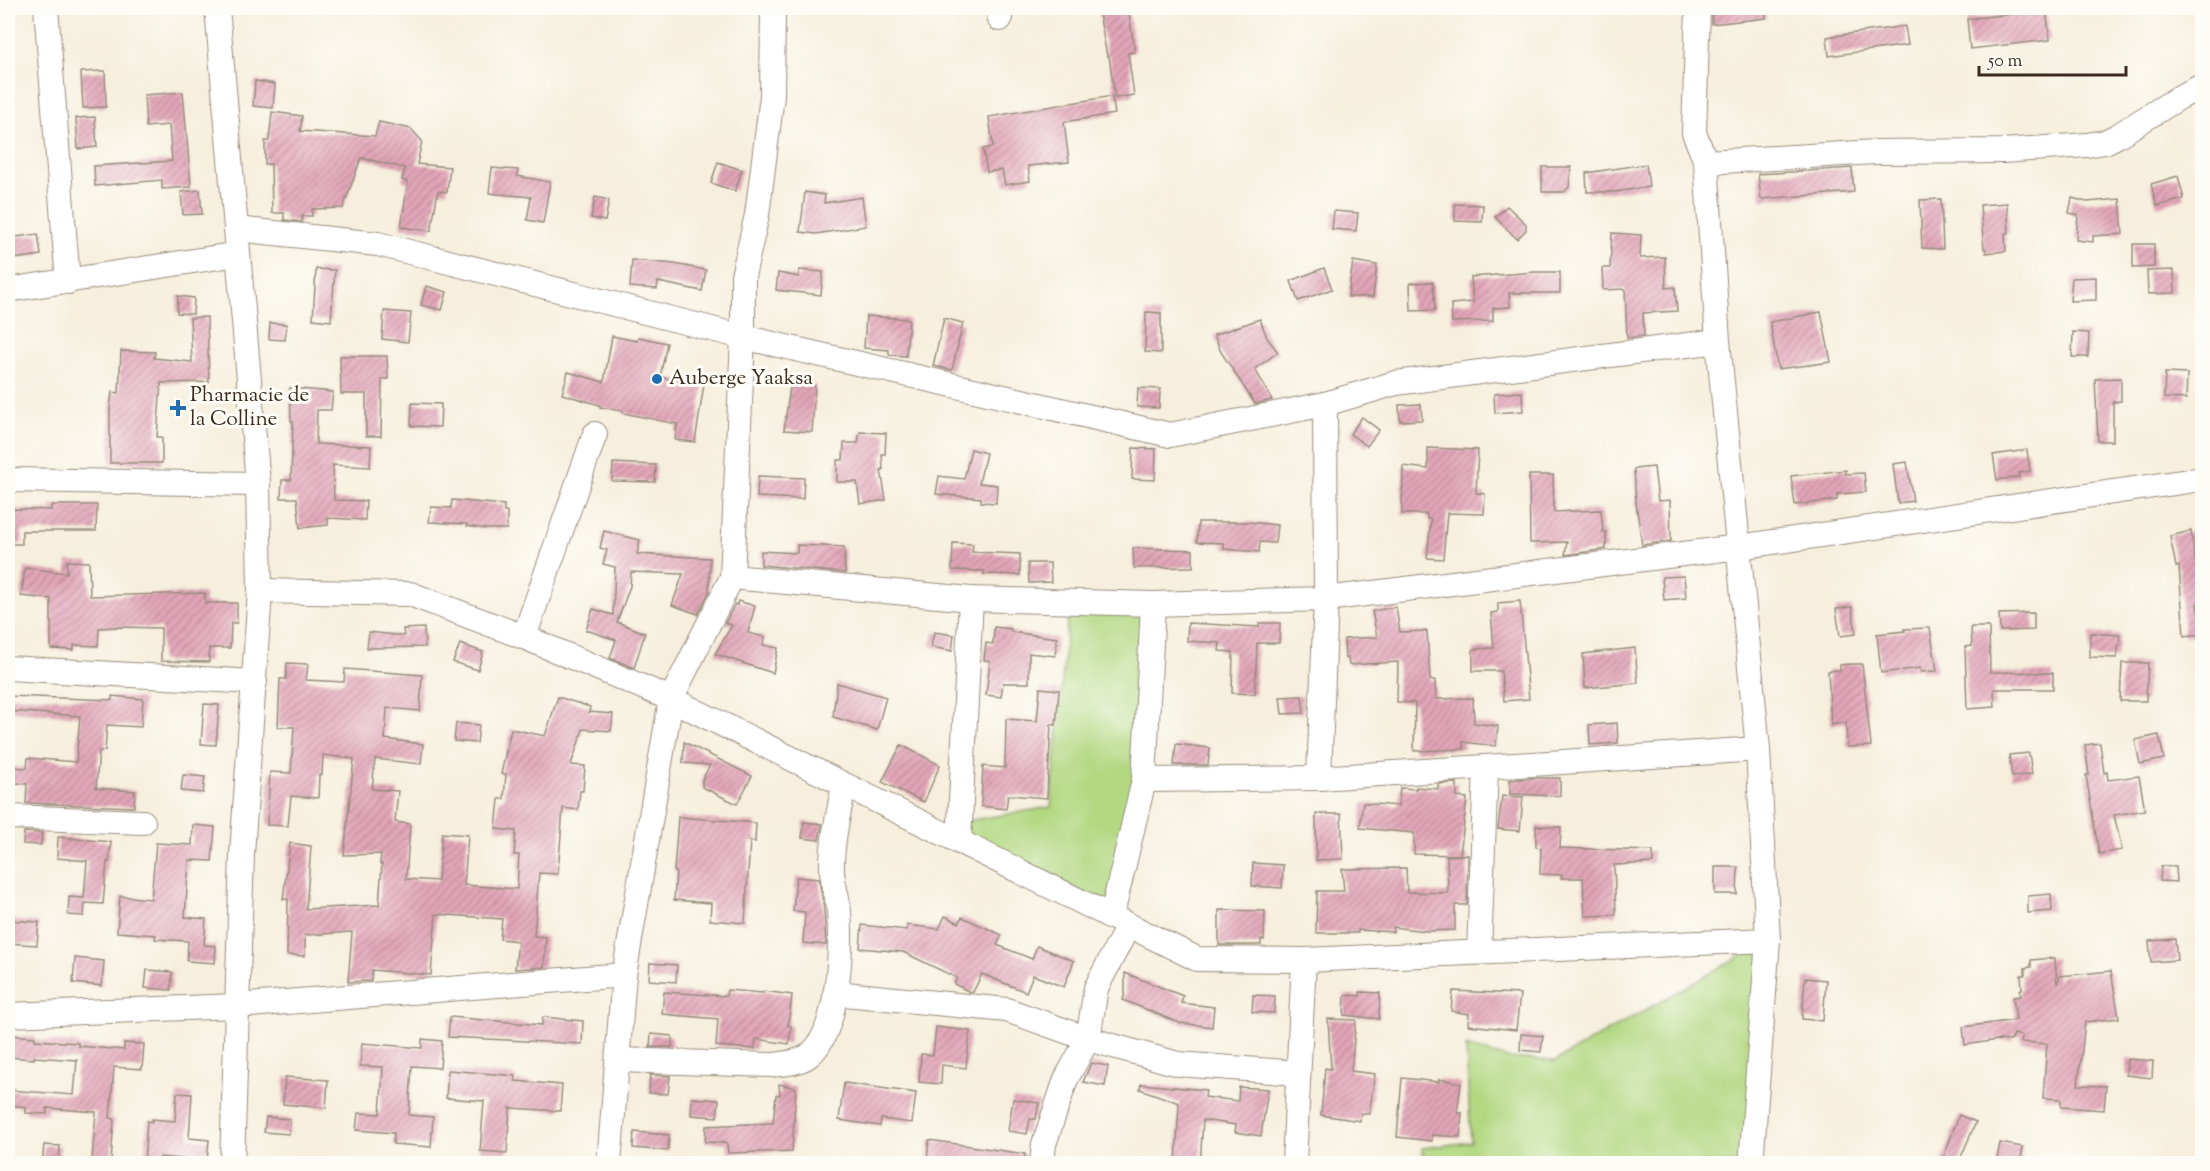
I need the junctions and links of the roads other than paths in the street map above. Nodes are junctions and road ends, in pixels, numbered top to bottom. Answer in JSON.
{"nodes":[{"id":1,"x":46,"y":8,"type":"edge"},
{"id":2,"x":217,"y":8,"type":"edge"},
{"id":3,"x":773,"y":8,"type":"edge"},
{"id":4,"x":1698,"y":8,"type":"edge"},
{"id":5,"x":2202,"y":86,"type":"edge"},
{"id":6,"x":1706,"y":162,"type":"junction"},
{"id":7,"x":236,"y":229,"type":"junction"},
{"id":8,"x":238,"y":254,"type":"junction"},
{"id":9,"x":68,"y":282,"type":"junction"},
{"id":10,"x":8,"y":290,"type":"edge"},
{"id":11,"x":743,"y":337,"type":"junction"},
{"id":12,"x":1718,"y":341,"type":"junction"},
{"id":13,"x":1325,"y":405,"type":"junction"},
{"id":14,"x":596,"y":434,"type":"dead end"},
{"id":15,"x":2202,"y":479,"type":"edge"},
{"id":16,"x":8,"y":480,"type":"edge"},
{"id":17,"x":258,"y":484,"type":"junction"},
{"id":18,"x":1739,"y":547,"type":"junction"},
{"id":19,"x":732,"y":577,"type":"junction"},
{"id":20,"x":260,"y":591,"type":"junction"},
{"id":21,"x":971,"y":599,"type":"junction"},
{"id":22,"x":1326,"y":599,"type":"junction"},
{"id":23,"x":1153,"y":604,"type":"junction"},
{"id":24,"x":524,"y":637,"type":"junction"},
{"id":25,"x":8,"y":668,"type":"edge"},
{"id":26,"x":255,"y":682,"type":"junction"},
{"id":27,"x":671,"y":699,"type":"junction"},
{"id":28,"x":1758,"y":749,"type":"junction"},
{"id":29,"x":1486,"y":767,"type":"junction"},
{"id":30,"x":1319,"y":778,"type":"junction"},
{"id":31,"x":1144,"y":780,"type":"junction"},
{"id":32,"x":844,"y":784,"type":"junction"},
{"id":33,"x":8,"y":817,"type":"edge"},
{"id":34,"x":143,"y":822,"type":"dead end"},
{"id":35,"x":960,"y":842,"type":"junction"},
{"id":36,"x":1119,"y":922,"type":"junction"},
{"id":37,"x":1768,"y":940,"type":"junction"},
{"id":38,"x":1479,"y":952,"type":"junction"},
{"id":39,"x":1304,"y":960,"type":"junction"},
{"id":40,"x":624,"y":975,"type":"junction"},
{"id":41,"x":835,"y":993,"type":"junction"},
{"id":42,"x":236,"y":1006,"type":"junction"},
{"id":43,"x":8,"y":1015,"type":"edge"},
{"id":44,"x":1088,"y":1039,"type":"junction"},
{"id":45,"x":618,"y":1060,"type":"junction"},
{"id":46,"x":1298,"y":1073,"type":"junction"},
{"id":47,"x":232,"y":1164,"type":"edge"},
{"id":48,"x":609,"y":1164,"type":"edge"},
{"id":49,"x":1042,"y":1164,"type":"edge"},
{"id":50,"x":1294,"y":1164,"type":"edge"},
{"id":51,"x":1751,"y":1164,"type":"edge"}],
"edges":[{"from":1,"to":9,"type":"street"},
{"from":2,"to":7,"type":"street"},
{"from":3,"to":11,"type":"street"},
{"from":4,"to":6,"type":"street"},
{"from":5,"to":6,"type":"street"},
{"from":6,"to":12,"type":"street"},
{"from":7,"to":8,"type":"street"},
{"from":7,"to":11,"type":"street"},
{"from":8,"to":9,"type":"street"},
{"from":8,"to":17,"type":"street"},
{"from":9,"to":10,"type":"street"},
{"from":11,"to":13,"type":"street"},
{"from":11,"to":19,"type":"street"},
{"from":12,"to":13,"type":"street"},
{"from":12,"to":18,"type":"street"},
{"from":13,"to":22,"type":"street"},
{"from":14,"to":24,"type":"street"},
{"from":15,"to":18,"type":"street"},
{"from":16,"to":17,"type":"street"},
{"from":17,"to":20,"type":"street"},
{"from":18,"to":22,"type":"street"},
{"from":18,"to":28,"type":"street"},
{"from":19,"to":21,"type":"street"},
{"from":19,"to":27,"type":"street"},
{"from":20,"to":24,"type":"street"},
{"from":20,"to":26,"type":"street"},
{"from":21,"to":23,"type":"street"},
{"from":21,"to":35,"type":"street"},
{"from":22,"to":23,"type":"street"},
{"from":22,"to":30,"type":"street"},
{"from":23,"to":31,"type":"street"},
{"from":24,"to":27,"type":"street"},
{"from":25,"to":26,"type":"street"},
{"from":26,"to":42,"type":"street"},
{"from":27,"to":32,"type":"street"},
{"from":27,"to":40,"type":"street"},
{"from":28,"to":29,"type":"street"},
{"from":28,"to":37,"type":"street"},
{"from":29,"to":30,"type":"street"},
{"from":29,"to":38,"type":"street"},
{"from":30,"to":31,"type":"street"},
{"from":31,"to":36,"type":"street"},
{"from":32,"to":35,"type":"street"},
{"from":32,"to":41,"type":"street"},
{"from":33,"to":34,"type":"street"},
{"from":35,"to":36,"type":"street"},
{"from":36,"to":39,"type":"street"},
{"from":36,"to":44,"type":"street"},
{"from":37,"to":38,"type":"street"},
{"from":37,"to":51,"type":"street"},
{"from":38,"to":39,"type":"street"},
{"from":39,"to":46,"type":"street"},
{"from":40,"to":42,"type":"street"},
{"from":40,"to":45,"type":"street"},
{"from":41,"to":44,"type":"street"},
{"from":41,"to":45,"type":"street"},
{"from":42,"to":43,"type":"street"},
{"from":42,"to":47,"type":"street"},
{"from":44,"to":46,"type":"street"},
{"from":44,"to":49,"type":"street"},
{"from":45,"to":48,"type":"street"},
{"from":46,"to":50,"type":"street"}]}
